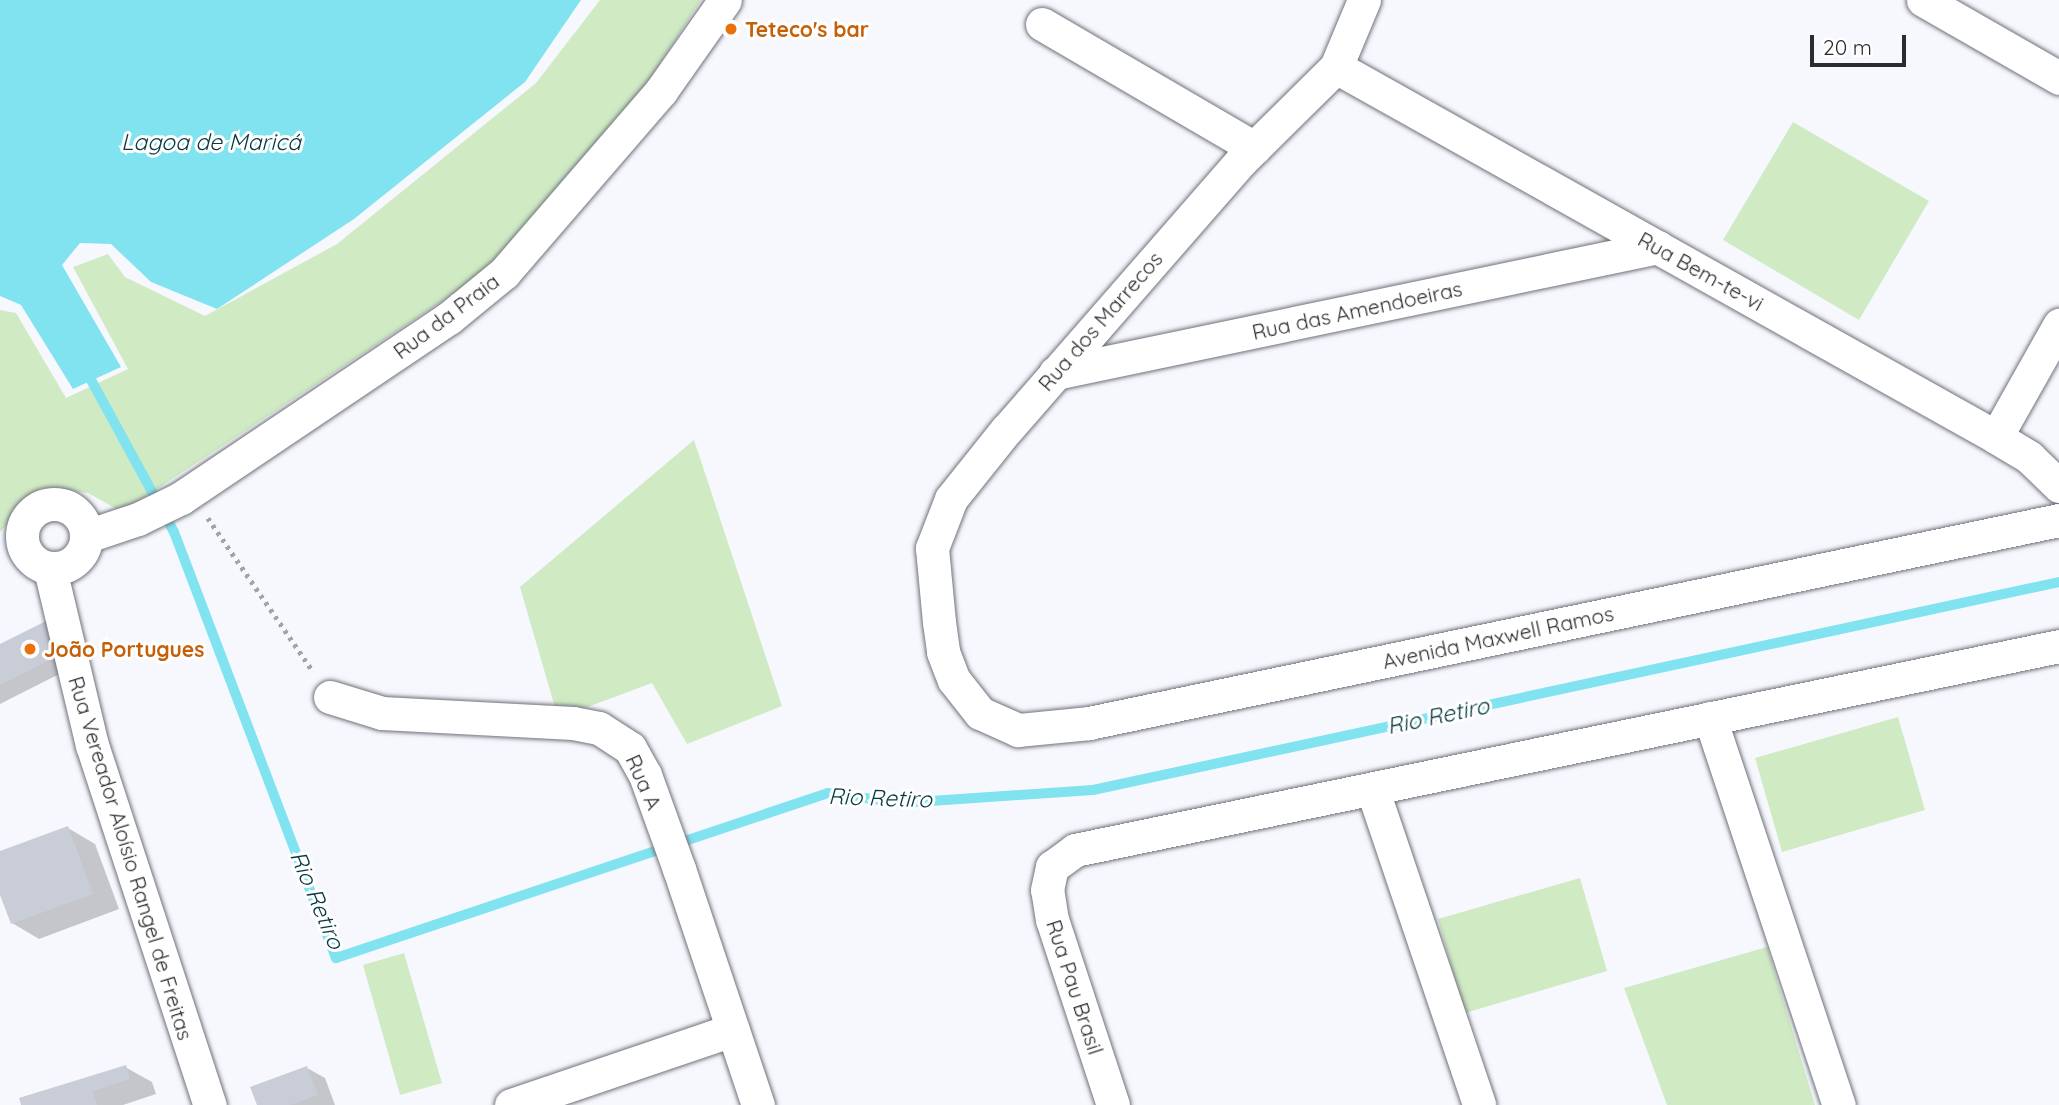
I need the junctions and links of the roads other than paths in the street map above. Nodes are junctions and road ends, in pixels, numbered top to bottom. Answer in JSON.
{"nodes":[{"id":1,"x":725,"y":0,"type":"edge"},
{"id":2,"x":1364,"y":0,"type":"edge"},
{"id":3,"x":1923,"y":0,"type":"edge"},
{"id":4,"x":1042,"y":24,"type":"dead end"},
{"id":5,"x":1336,"y":67,"type":"junction"},
{"id":6,"x":2059,"y":78,"type":"edge"},
{"id":7,"x":1254,"y":148,"type":"junction"},
{"id":8,"x":1658,"y":247,"type":"junction"},
{"id":9,"x":2059,"y":325,"type":"edge"},
{"id":10,"x":1055,"y":373,"type":"junction"},
{"id":11,"x":1996,"y":437,"type":"junction"},
{"id":12,"x":2059,"y":486,"type":"edge"},
{"id":13,"x":2059,"y":520,"type":"edge"},
{"id":14,"x":87,"y":536,"type":"junction"},
{"id":15,"x":50,"y":569,"type":"junction"},
{"id":16,"x":2059,"y":646,"type":"edge"},
{"id":17,"x":954,"y":680,"type":"joint"},
{"id":18,"x":330,"y":697,"type":"road end"},
{"id":19,"x":1710,"y":718,"type":"junction"},
{"id":20,"x":1373,"y":791,"type":"junction"},
{"id":21,"x":733,"y":1030,"type":"junction"},
{"id":22,"x":210,"y":1105,"type":"edge"},
{"id":23,"x":511,"y":1105,"type":"edge"},
{"id":24,"x":758,"y":1105,"type":"edge"},
{"id":25,"x":1113,"y":1105,"type":"edge"},
{"id":26,"x":1479,"y":1105,"type":"edge"},
{"id":27,"x":1839,"y":1105,"type":"edge"}],
"edges":[{"from":1,"to":14,"type":"street","name":"Rua da Praia"},
{"from":2,"to":5,"type":"street","name":"Rua dos Marrecos"},
{"from":3,"to":6,"type":"street"},
{"from":4,"to":7,"type":"street"},
{"from":5,"to":7,"type":"street","name":"Rua dos Marrecos"},
{"from":5,"to":8,"type":"street","name":"Rua Bem-te-vi"},
{"from":7,"to":10,"type":"street","name":"Rua dos Marrecos"},
{"from":8,"to":10,"type":"street","name":"Rua das Amendoeiras"},
{"from":8,"to":11,"type":"street","name":"Rua Bem-te-vi"},
{"from":9,"to":11,"type":"street"},
{"from":10,"to":17,"type":"street","name":"Rua dos Marrecos"},
{"from":11,"to":12,"type":"street","name":"Rua Bem-te-vi"},
{"from":13,"to":17,"type":"street","name":"Avenida Maxwell Ramos"},
{"from":14,"to":15,"type":"street"},
{"from":14,"to":15,"type":"street"},
{"from":15,"to":22,"type":"street","name":"Rua Vereador Aloísio Rangel de Freitas"},
{"from":16,"to":19,"type":"street"},
{"from":18,"to":21,"type":"street","name":"Rua A"},
{"from":19,"to":20,"type":"street"},
{"from":19,"to":27,"type":"street"},
{"from":20,"to":25,"type":"street","name":"Rua Pau Brasil"},
{"from":20,"to":26,"type":"street"},
{"from":21,"to":23,"type":"street"},
{"from":21,"to":24,"type":"street","name":"Rua A"}]}
